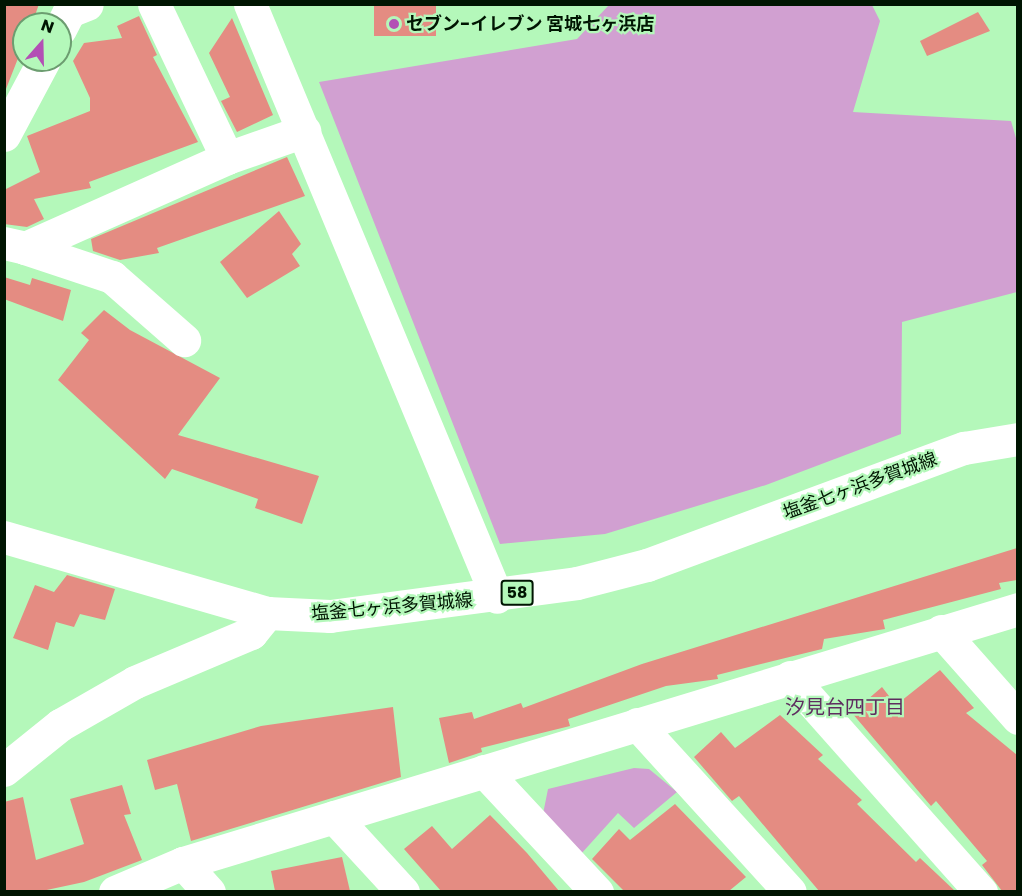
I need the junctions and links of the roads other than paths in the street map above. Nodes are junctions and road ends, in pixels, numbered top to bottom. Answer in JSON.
{"nodes":[{"id":1,"x":87,"y":4,"type":"edge"},
{"id":2,"x":153,"y":4,"type":"edge"},
{"id":3,"x":250,"y":4,"type":"edge"},
{"id":4,"x":68,"y":12,"type":"edge"},
{"id":5,"x":38,"y":72,"type":"edge"},
{"id":6,"x":304,"y":131,"type":"junction"},
{"id":7,"x":4,"y":135,"type":"edge"},
{"id":8,"x":227,"y":158,"type":"junction"},
{"id":9,"x":15,"y":246,"type":"edge"},
{"id":10,"x":184,"y":340,"type":"dead end"},
{"id":11,"x":1017,"y":439,"type":"edge"},
{"id":12,"x":4,"y":537,"type":"edge"},
{"id":13,"x":497,"y":597,"type":"junction"},
{"id":14,"x":1017,"y":609,"type":"edge"},
{"id":15,"x":267,"y":613,"type":"junction"},
{"id":16,"x":941,"y":631,"type":"junction"},
{"id":17,"x":790,"y":677,"type":"junction"},
{"id":18,"x":1017,"y":718,"type":"edge"},
{"id":19,"x":637,"y":724,"type":"junction"},
{"id":20,"x":4,"y":770,"type":"edge"},
{"id":21,"x":483,"y":771,"type":"junction"},
{"id":22,"x":334,"y":817,"type":"junction"},
{"id":23,"x":183,"y":863,"type":"junction"},
{"id":24,"x":115,"y":891,"type":"edge"},
{"id":25,"x":209,"y":891,"type":"edge"},
{"id":26,"x":403,"y":891,"type":"edge"},
{"id":27,"x":597,"y":891,"type":"edge"},
{"id":28,"x":790,"y":891,"type":"edge"},
{"id":29,"x":981,"y":891,"type":"edge"}],
"edges":[{"from":1,"to":4,"type":"street"},
{"from":2,"to":8,"type":"street"},
{"from":3,"to":6,"type":"street"},
{"from":5,"to":7,"type":"street"},
{"from":6,"to":8,"type":"street"},
{"from":6,"to":13,"type":"street"},
{"from":8,"to":9,"type":"street"},
{"from":9,"to":10,"type":"street"},
{"from":11,"to":13,"type":"street","name":"塩釜七ヶ浜多賀城線","number":"58"},
{"from":12,"to":15,"type":"street","name":"塩釜七ヶ浜多賀城線","number":"58"},
{"from":13,"to":15,"type":"street","name":"塩釜七ヶ浜多賀城線","number":"58"},
{"from":14,"to":16,"type":"street"},
{"from":15,"to":20,"type":"street"},
{"from":16,"to":17,"type":"street"},
{"from":16,"to":18,"type":"street"},
{"from":17,"to":19,"type":"street"},
{"from":17,"to":29,"type":"street"},
{"from":19,"to":21,"type":"street"},
{"from":19,"to":28,"type":"street"},
{"from":21,"to":22,"type":"street"},
{"from":21,"to":27,"type":"street"},
{"from":22,"to":23,"type":"street"},
{"from":22,"to":26,"type":"street"},
{"from":23,"to":24,"type":"street"},
{"from":23,"to":25,"type":"street"}]}
